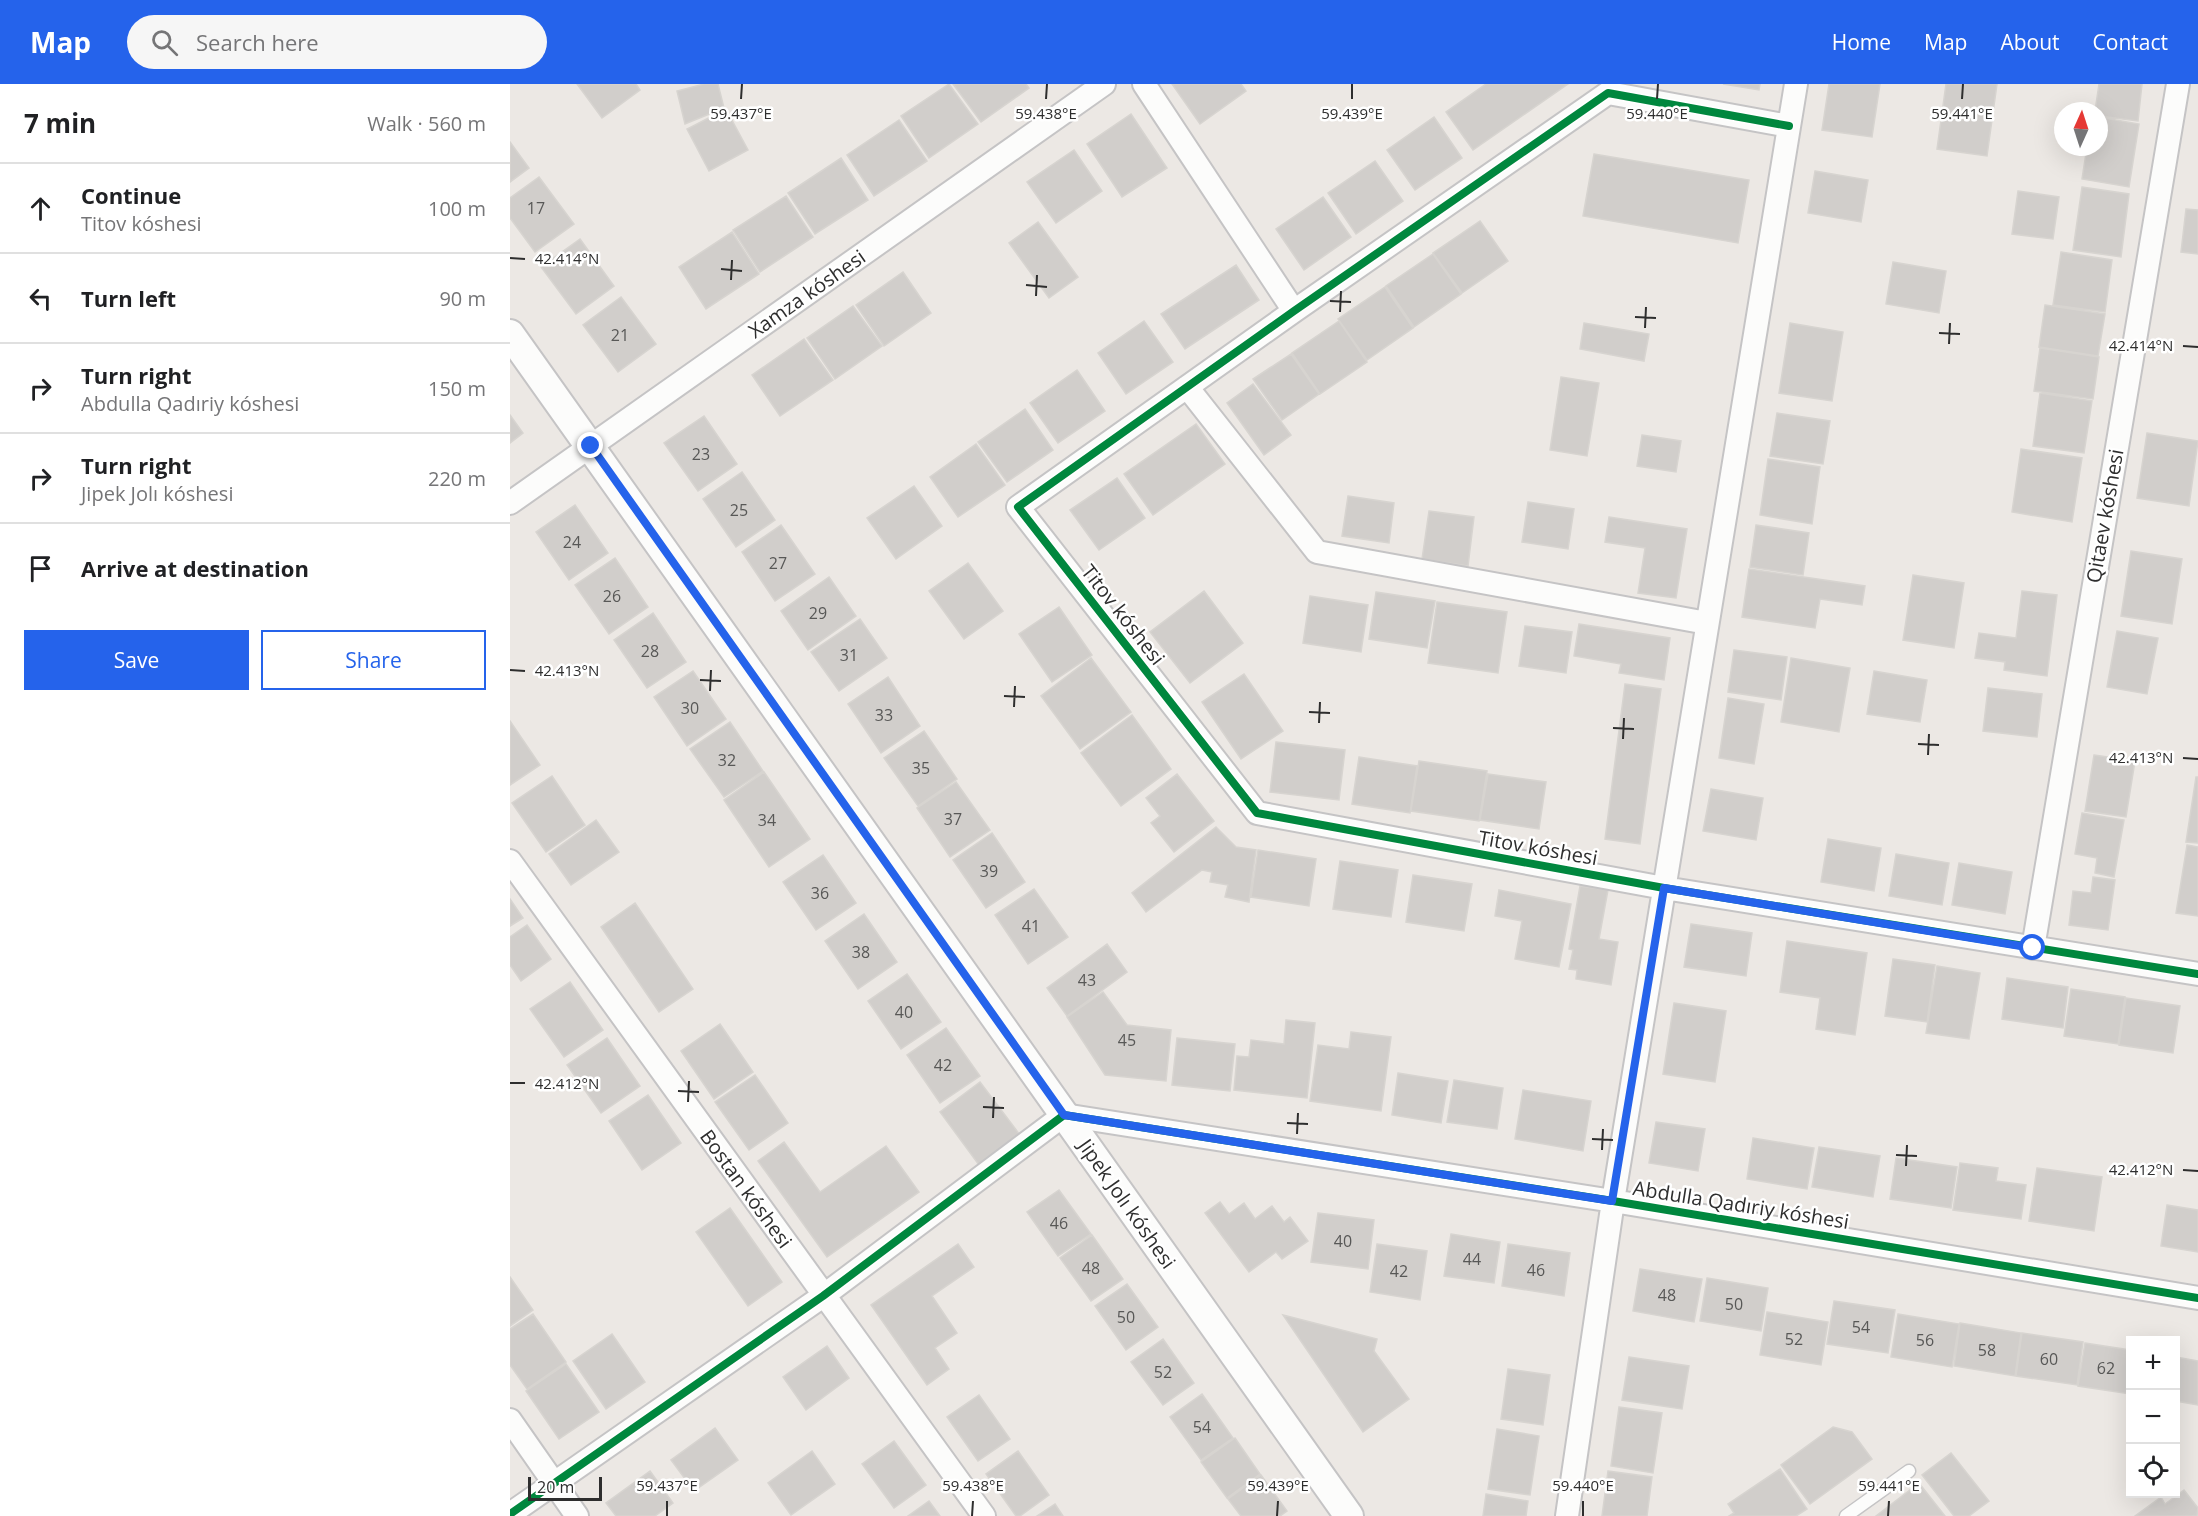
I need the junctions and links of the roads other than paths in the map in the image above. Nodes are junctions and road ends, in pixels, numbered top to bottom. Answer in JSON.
{"nodes":[{"id":1,"x":1104,"y":84,"type":"edge"},
{"id":2,"x":1144,"y":84,"type":"edge"},
{"id":3,"x":1796,"y":84,"type":"edge"},
{"id":4,"x":2178,"y":84,"type":"edge"},
{"id":5,"x":1790,"y":126,"type":"junction"},
{"id":6,"x":1294,"y":310,"type":"junction"},
{"id":7,"x":510,"y":334,"type":"edge"},
{"id":8,"x":1187,"y":387,"type":"junction"},
{"id":9,"x":591,"y":446,"type":"junction"},
{"id":10,"x":510,"y":503,"type":"edge"},
{"id":11,"x":1707,"y":623,"type":"junction"},
{"id":12,"x":510,"y":861,"type":"edge"},
{"id":13,"x":1664,"y":888,"type":"junction"},
{"id":14,"x":2033,"y":948,"type":"junction"},
{"id":15,"x":2198,"y":974,"type":"edge"},
{"id":16,"x":1064,"y":1115,"type":"junction"},
{"id":17,"x":1612,"y":1201,"type":"junction"},
{"id":18,"x":823,"y":1296,"type":"junction"},
{"id":19,"x":2198,"y":1298,"type":"edge"},
{"id":20,"x":510,"y":1420,"type":"edge"},
{"id":21,"x":1909,"y":1471,"type":"dead end"},
{"id":22,"x":554,"y":1483,"type":"junction"},
{"id":23,"x":1341,"y":1513,"type":"edge"},
{"id":24,"x":510,"y":1514,"type":"edge"},
{"id":25,"x":577,"y":1516,"type":"edge"},
{"id":26,"x":984,"y":1516,"type":"edge"},
{"id":27,"x":1567,"y":1516,"type":"edge"},
{"id":28,"x":1846,"y":1516,"type":"edge"}],
"edges":[{"from":1,"to":9,"type":"street","name":"Xamza kóshesi"},
{"from":2,"to":6,"type":"street"},
{"from":3,"to":5,"type":"street"},
{"from":4,"to":14,"type":"street","name":"Qitaev kóshesi"},
{"from":5,"to":6,"type":"street"},
{"from":5,"to":11,"type":"street"},
{"from":6,"to":8,"type":"street"},
{"from":7,"to":9,"type":"street","name":"Jipek Jolı kóshesi"},
{"from":8,"to":11,"type":"street"},
{"from":8,"to":13,"type":"street","name":"Titov kóshesi"},
{"from":9,"to":10,"type":"street","name":"Xamza kóshesi"},
{"from":9,"to":16,"type":"street","name":"Jipek Jolı kóshesi"},
{"from":11,"to":13,"type":"street"},
{"from":12,"to":18,"type":"street","name":"Bostan kóshesi"},
{"from":13,"to":14,"type":"street","name":"Titov kóshesi"},
{"from":13,"to":17,"type":"street"},
{"from":14,"to":15,"type":"street","name":"Titov kóshesi"},
{"from":16,"to":17,"type":"street","name":"Abdulla Qadıriy kóshesi"},
{"from":16,"to":18,"type":"street"},
{"from":16,"to":23,"type":"street","name":"Jipek Jolı kóshesi"},
{"from":17,"to":19,"type":"street","name":"Abdulla Qadıriy kóshesi"},
{"from":17,"to":27,"type":"street"},
{"from":18,"to":22,"type":"street"},
{"from":18,"to":26,"type":"street","name":"Bostan kóshesi"},
{"from":20,"to":22,"type":"street"},
{"from":21,"to":28,"type":"lane"},
{"from":22,"to":24,"type":"street"},
{"from":22,"to":25,"type":"street"}]}
